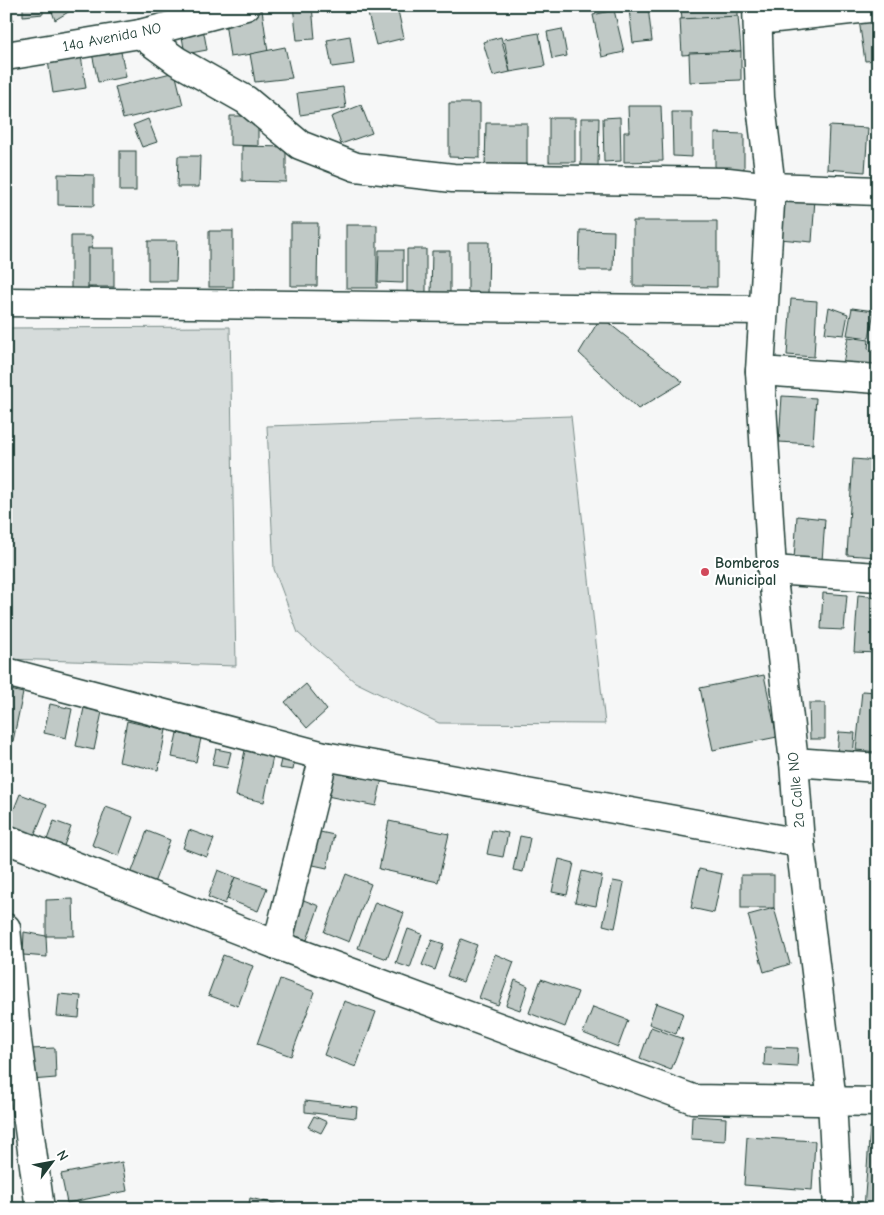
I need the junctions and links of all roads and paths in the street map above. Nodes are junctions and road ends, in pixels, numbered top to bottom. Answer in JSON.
{"nodes":[{"id":1,"x":246,"y":6,"type":"edge"},
{"id":2,"x":878,"y":7,"type":"edge"},
{"id":3,"x":757,"y":13,"type":"edge"},
{"id":4,"x":140,"y":34,"type":"junction"},
{"id":5,"x":6,"y":56,"type":"edge"},
{"id":6,"x":771,"y":187,"type":"junction"},
{"id":7,"x":878,"y":191,"type":"edge"},
{"id":8,"x":6,"y":302,"type":"edge"},
{"id":9,"x":763,"y":310,"type":"junction"},
{"id":10,"x":760,"y":371,"type":"junction"},
{"id":11,"x":878,"y":379,"type":"edge"},
{"id":12,"x":772,"y":570,"type":"junction"},
{"id":13,"x":878,"y":577,"type":"edge"},
{"id":14,"x":6,"y":672,"type":"edge"},
{"id":15,"x":324,"y":756,"type":"junction"},
{"id":16,"x":794,"y":762,"type":"junction"},
{"id":17,"x":878,"y":768,"type":"edge"},
{"id":18,"x":6,"y":839,"type":"edge"},
{"id":19,"x":800,"y":844,"type":"junction"},
{"id":20,"x":6,"y":928,"type":"edge"},
{"id":21,"x":276,"y":945,"type":"junction"},
{"id":22,"x":832,"y":1101,"type":"junction"},
{"id":23,"x":878,"y":1102,"type":"edge"},
{"id":24,"x":40,"y":1209,"type":"edge"},
{"id":25,"x":838,"y":1209,"type":"edge"}],
"edges":[{"from":1,"to":4,"type":"street","name":"14a Avenida NO"},
{"from":2,"to":3,"type":"street"},
{"from":3,"to":6,"type":"street","name":"2a Calle NO"},
{"from":4,"to":5,"type":"street","name":"14a Avenida NO"},
{"from":4,"to":6,"type":"street"},
{"from":6,"to":7,"type":"street"},
{"from":6,"to":9,"type":"street","name":"2a Calle NO"},
{"from":8,"to":9,"type":"street"},
{"from":9,"to":10,"type":"street","name":"2a Calle NO"},
{"from":10,"to":11,"type":"street"},
{"from":10,"to":12,"type":"street","name":"2a Calle NO"},
{"from":12,"to":13,"type":"street"},
{"from":12,"to":16,"type":"street","name":"2a Calle NO"},
{"from":14,"to":15,"type":"street"},
{"from":15,"to":19,"type":"street"},
{"from":15,"to":21,"type":"street"},
{"from":16,"to":17,"type":"street"},
{"from":16,"to":19,"type":"street","name":"2a Calle NO"},
{"from":18,"to":21,"type":"street"},
{"from":19,"to":22,"type":"street","name":"2a Calle NO"},
{"from":20,"to":24,"type":"street"},
{"from":21,"to":22,"type":"street"},
{"from":22,"to":23,"type":"street"},
{"from":22,"to":25,"type":"street","name":"2a Calle NO"}]}
